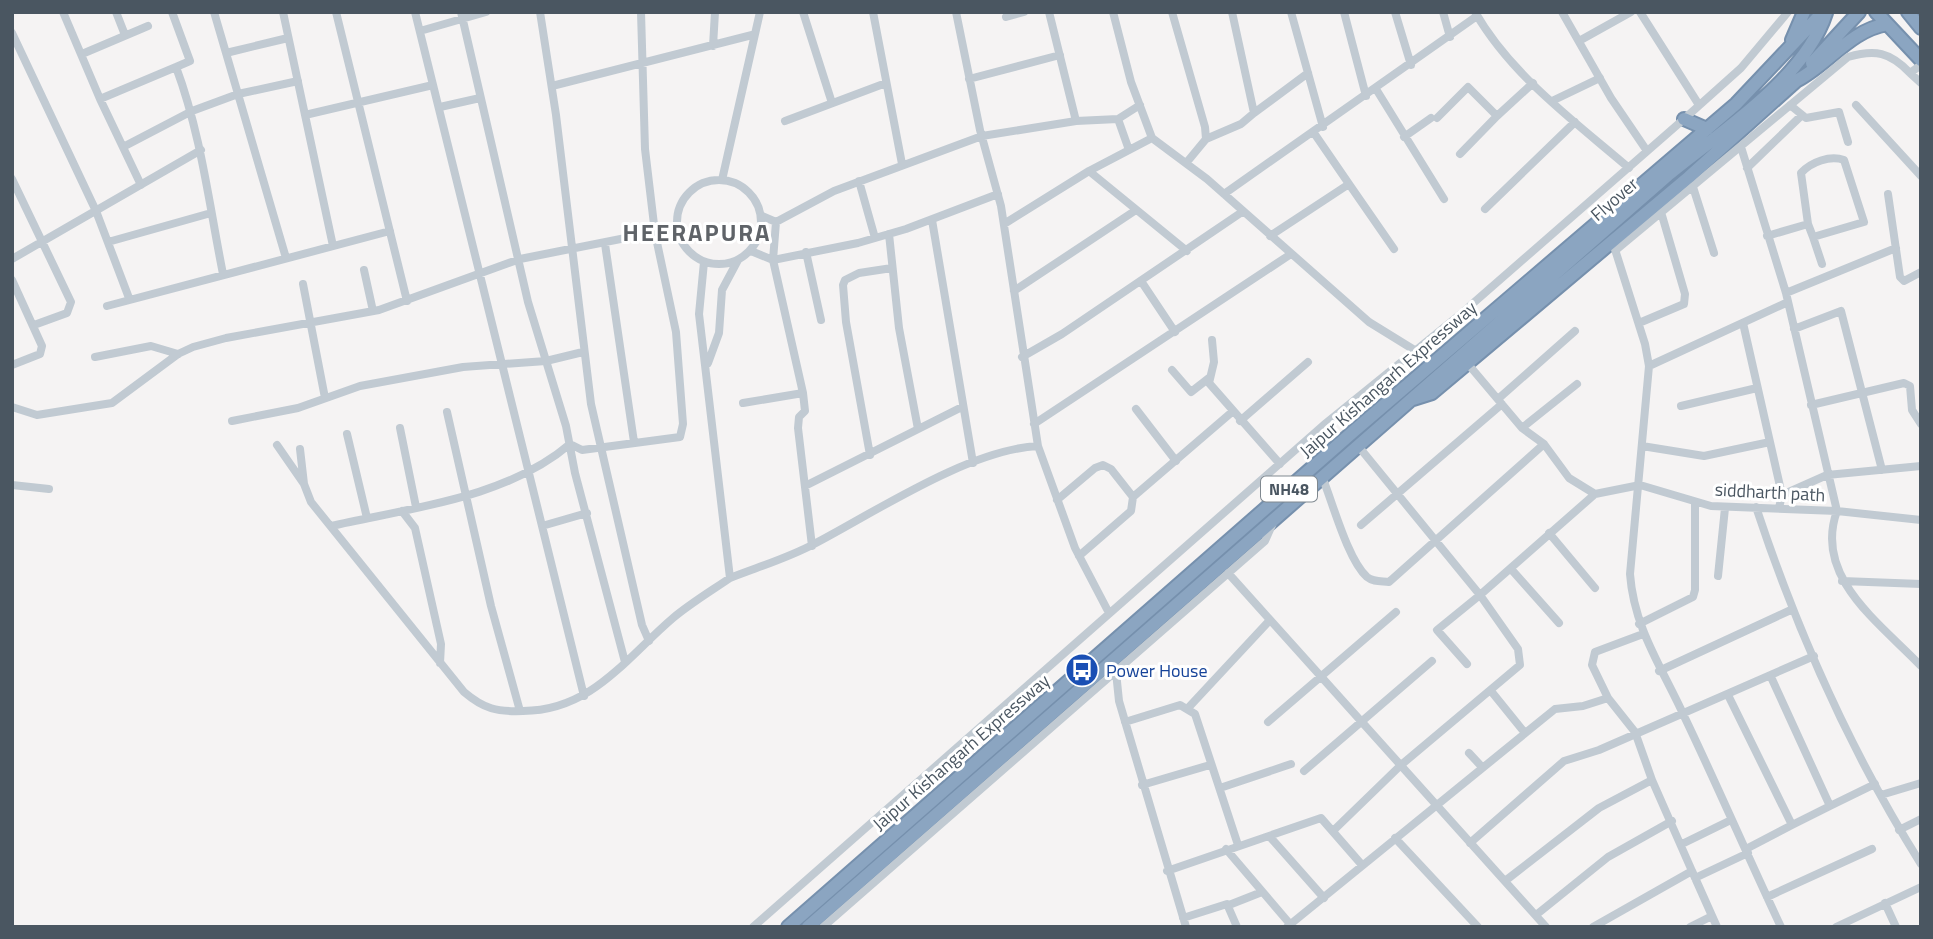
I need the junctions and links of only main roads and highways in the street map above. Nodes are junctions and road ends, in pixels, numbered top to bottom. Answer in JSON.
{"nodes":[{"id":1,"x":1804,"y":12,"type":"edge"},
{"id":2,"x":1824,"y":12,"type":"edge"},
{"id":3,"x":1859,"y":12,"type":"edge"},
{"id":4,"x":1876,"y":12,"type":"edge"},
{"id":5,"x":1911,"y":14,"type":"edge"},
{"id":6,"x":1887,"y":24,"type":"junction"},
{"id":7,"x":1921,"y":28,"type":"edge"},
{"id":8,"x":1788,"y":50,"type":"junction"},
{"id":9,"x":1921,"y":62,"type":"edge"},
{"id":10,"x":1796,"y":81,"type":"junction"},
{"id":11,"x":1684,"y":119,"type":"road end"},
{"id":12,"x":1707,"y":129,"type":"junction"},
{"id":13,"x":1409,"y":400,"type":"junction"},
{"id":14,"x":788,"y":927,"type":"edge"},
{"id":15,"x":808,"y":927,"type":"edge"}],
"edges":[{"from":1,"to":8,"type":"highway","number":"NH48"},
{"from":2,"to":8,"type":"highway","name":"Jaipur Kishangarh Expressway"},
{"from":2,"to":13,"type":"highway","name":"Flyover","number":"NH48"},
{"from":3,"to":10,"type":"highway"},
{"from":4,"to":6,"type":"highway"},
{"from":5,"to":7,"type":"highway"},
{"from":6,"to":9,"type":"highway"},
{"from":6,"to":10,"type":"highway"},
{"from":8,"to":12,"type":"highway","name":"Jaipur Kishangarh Expressway","number":"NH48"},
{"from":10,"to":13,"type":"highway"},
{"from":11,"to":12,"type":"highway"},
{"from":12,"to":14,"type":"highway","name":"Jaipur Kishangarh Expressway","number":"NH48"},
{"from":13,"to":15,"type":"highway","name":"Jaipur Kishangarh Expressway","number":"NH48"}]}
